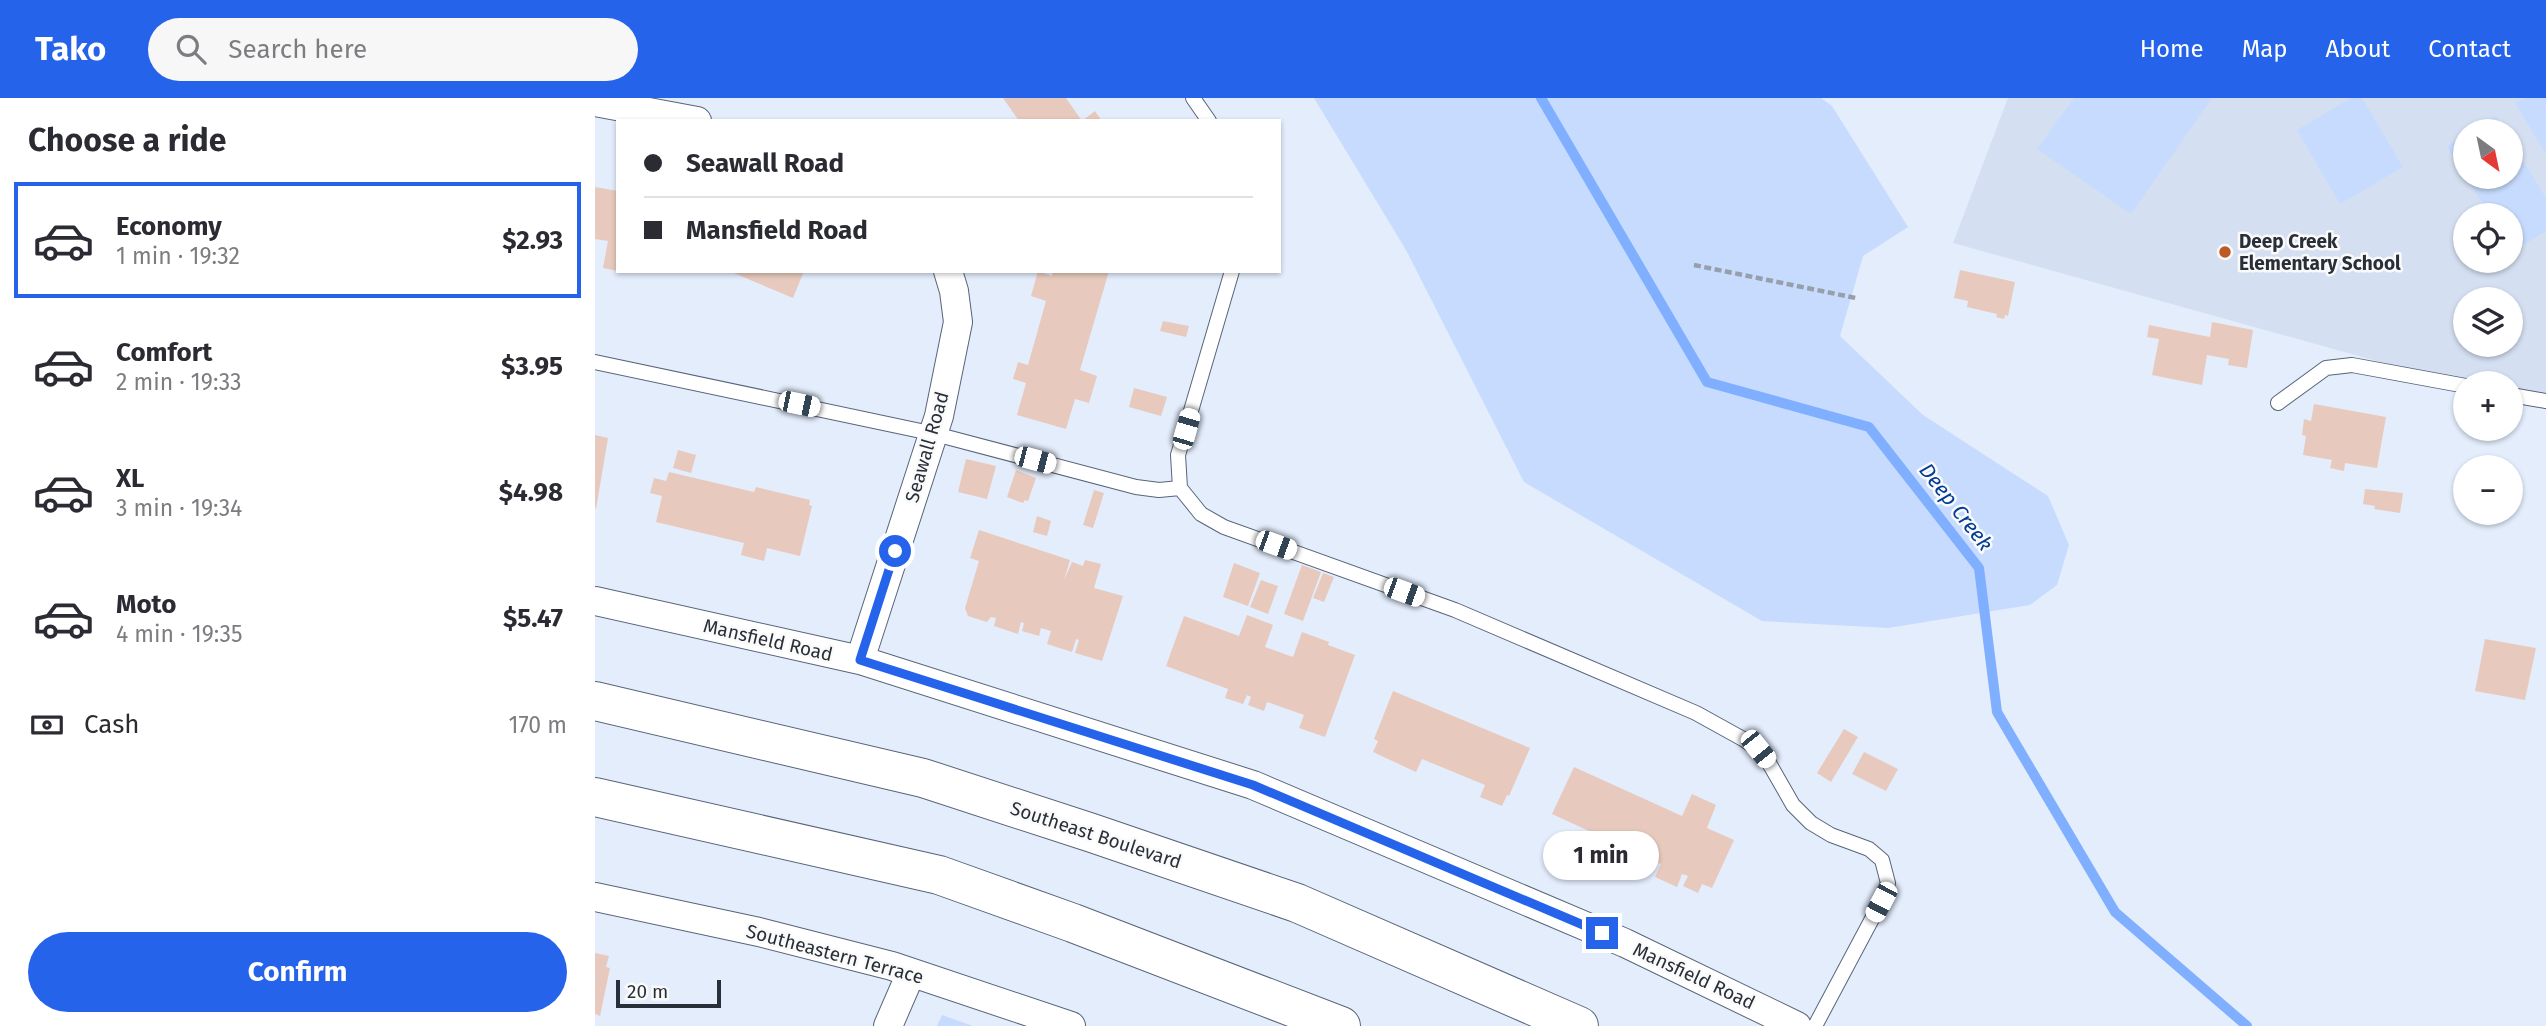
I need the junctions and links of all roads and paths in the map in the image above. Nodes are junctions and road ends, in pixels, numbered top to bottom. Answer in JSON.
{"nodes":[{"id":1,"x":1192,"y":98,"type":"edge"},
{"id":2,"x":595,"y":102,"type":"edge"},
{"id":3,"x":686,"y":119,"type":"edge"},
{"id":4,"x":1208,"y":119,"type":"edge"},
{"id":5,"x":1694,"y":265,"type":"dead end"},
{"id":6,"x":949,"y":273,"type":"edge"},
{"id":7,"x":1231,"y":273,"type":"edge"},
{"id":8,"x":1856,"y":298,"type":"dead end"},
{"id":9,"x":595,"y":362,"type":"edge"},
{"id":10,"x":2453,"y":384,"type":"edge"},
{"id":11,"x":2523,"y":397,"type":"edge"},
{"id":12,"x":2546,"y":401,"type":"edge"},
{"id":13,"x":2278,"y":403,"type":"dead end"},
{"id":14,"x":935,"y":433,"type":"junction"},
{"id":15,"x":1180,"y":488,"type":"junction"},
{"id":16,"x":595,"y":601,"type":"edge"},
{"id":17,"x":860,"y":660,"type":"junction"},
{"id":18,"x":595,"y":701,"type":"edge"},
{"id":19,"x":595,"y":797,"type":"edge"},
{"id":20,"x":595,"y":897,"type":"edge"},
{"id":21,"x":911,"y":973,"type":"junction"},
{"id":22,"x":888,"y":1026,"type":"edge"},
{"id":23,"x":1071,"y":1026,"type":"edge"},
{"id":24,"x":1341,"y":1026,"type":"edge"},
{"id":25,"x":1579,"y":1026,"type":"edge"},
{"id":26,"x":1797,"y":1026,"type":"edge"},
{"id":27,"x":1815,"y":1026,"type":"edge"}],
"edges":[{"from":1,"to":4,"type":"lane"},
{"from":2,"to":3,"type":"street"},
{"from":5,"to":8,"type":"path"},
{"from":6,"to":14,"type":"street","name":"Seawall Road"},
{"from":7,"to":15,"type":"lane"},
{"from":9,"to":14,"type":"lane"},
{"from":10,"to":13,"type":"lane"},
{"from":11,"to":12,"type":"lane"},
{"from":14,"to":15,"type":"lane"},
{"from":14,"to":17,"type":"street","name":"Seawall Road"},
{"from":15,"to":27,"type":"lane"},
{"from":16,"to":17,"type":"street","name":"Mansfield Road"},
{"from":17,"to":26,"type":"street","name":"Mansfield Road"},
{"from":18,"to":25,"type":"main road","name":"Southeast Boulevard"},
{"from":19,"to":24,"type":"main road"},
{"from":20,"to":21,"type":"street","name":"Southeastern Terrace"},
{"from":21,"to":22,"type":"street"},
{"from":21,"to":23,"type":"street","name":"Southeastern Terrace"}]}
